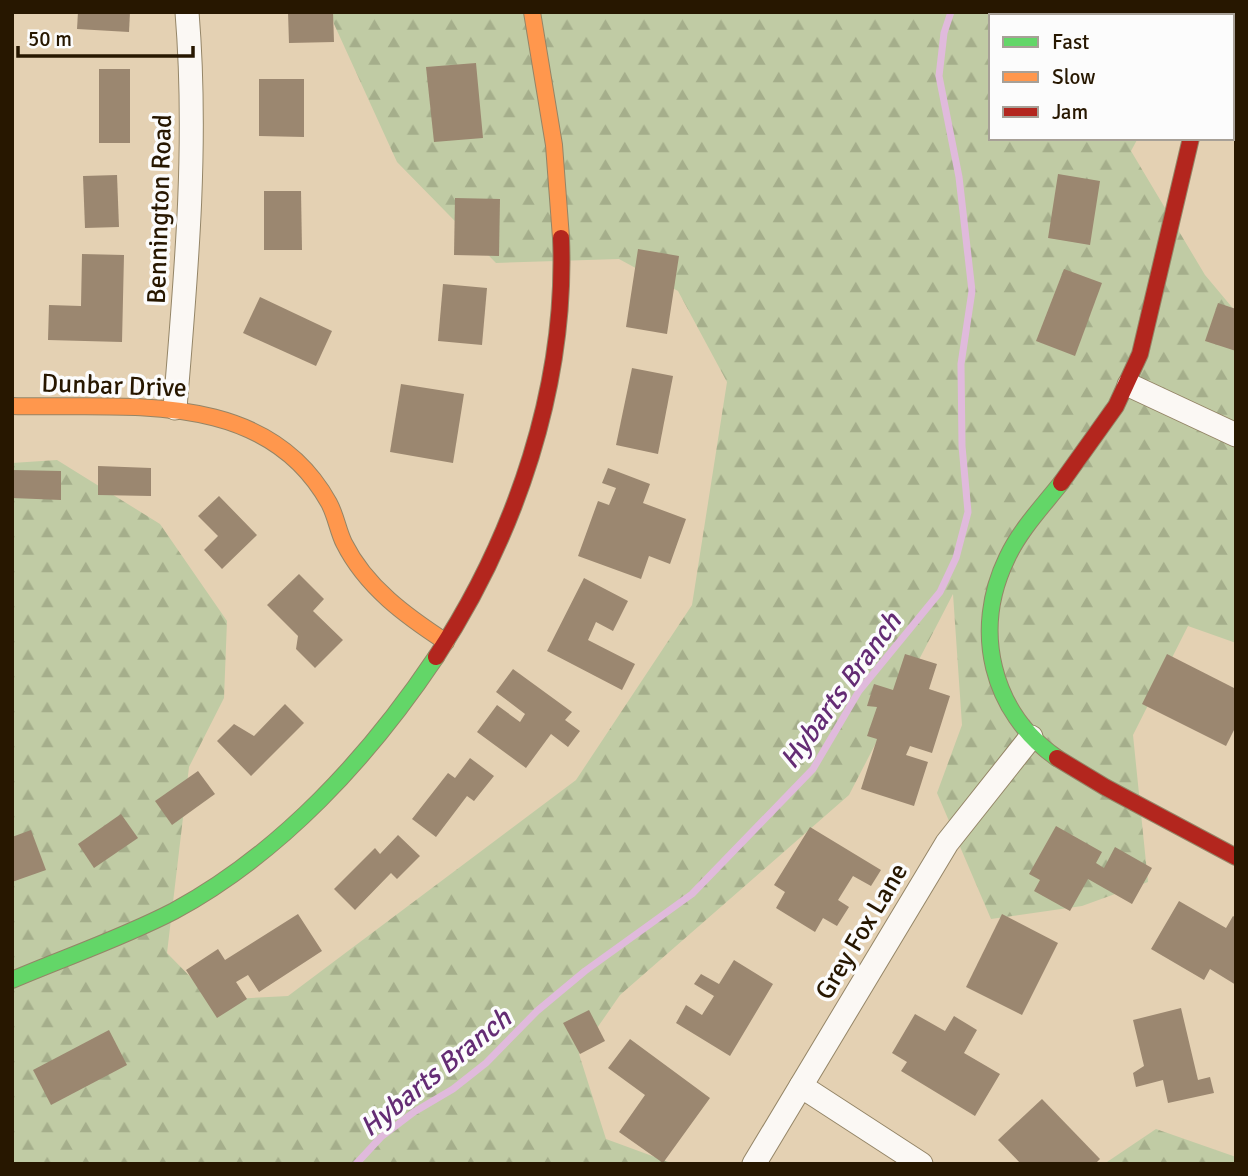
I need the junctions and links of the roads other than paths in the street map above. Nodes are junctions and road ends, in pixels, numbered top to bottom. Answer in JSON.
{"nodes":[{"id":1,"x":187,"y":12,"type":"edge"},
{"id":2,"x":531,"y":12,"type":"edge"},
{"id":3,"x":1191,"y":140,"type":"edge"},
{"id":4,"x":1129,"y":385,"type":"junction"},
{"id":5,"x":12,"y":406,"type":"edge"},
{"id":6,"x":175,"y":408,"type":"junction"},
{"id":7,"x":1236,"y":435,"type":"edge"},
{"id":8,"x":446,"y":642,"type":"junction"},
{"id":9,"x":1031,"y":737,"type":"junction"},
{"id":10,"x":1236,"y":857,"type":"edge"},
{"id":11,"x":12,"y":980,"type":"edge"},
{"id":12,"x":801,"y":1086,"type":"junction"},
{"id":13,"x":754,"y":1164,"type":"edge"},
{"id":14,"x":921,"y":1164,"type":"edge"}],
"edges":[{"from":1,"to":6,"type":"street","name":"Bennington Road"},
{"from":2,"to":8,"type":"street"},
{"from":3,"to":4,"type":"street"},
{"from":4,"to":7,"type":"street"},
{"from":4,"to":9,"type":"street"},
{"from":5,"to":6,"type":"street","name":"Dunbar Drive"},
{"from":6,"to":8,"type":"street","name":"Dunbar Drive"},
{"from":8,"to":11,"type":"street"},
{"from":9,"to":10,"type":"street"},
{"from":9,"to":12,"type":"street","name":"Grey Fox Lane"},
{"from":12,"to":13,"type":"street","name":"Grey Fox Lane"},
{"from":12,"to":14,"type":"street"}]}
